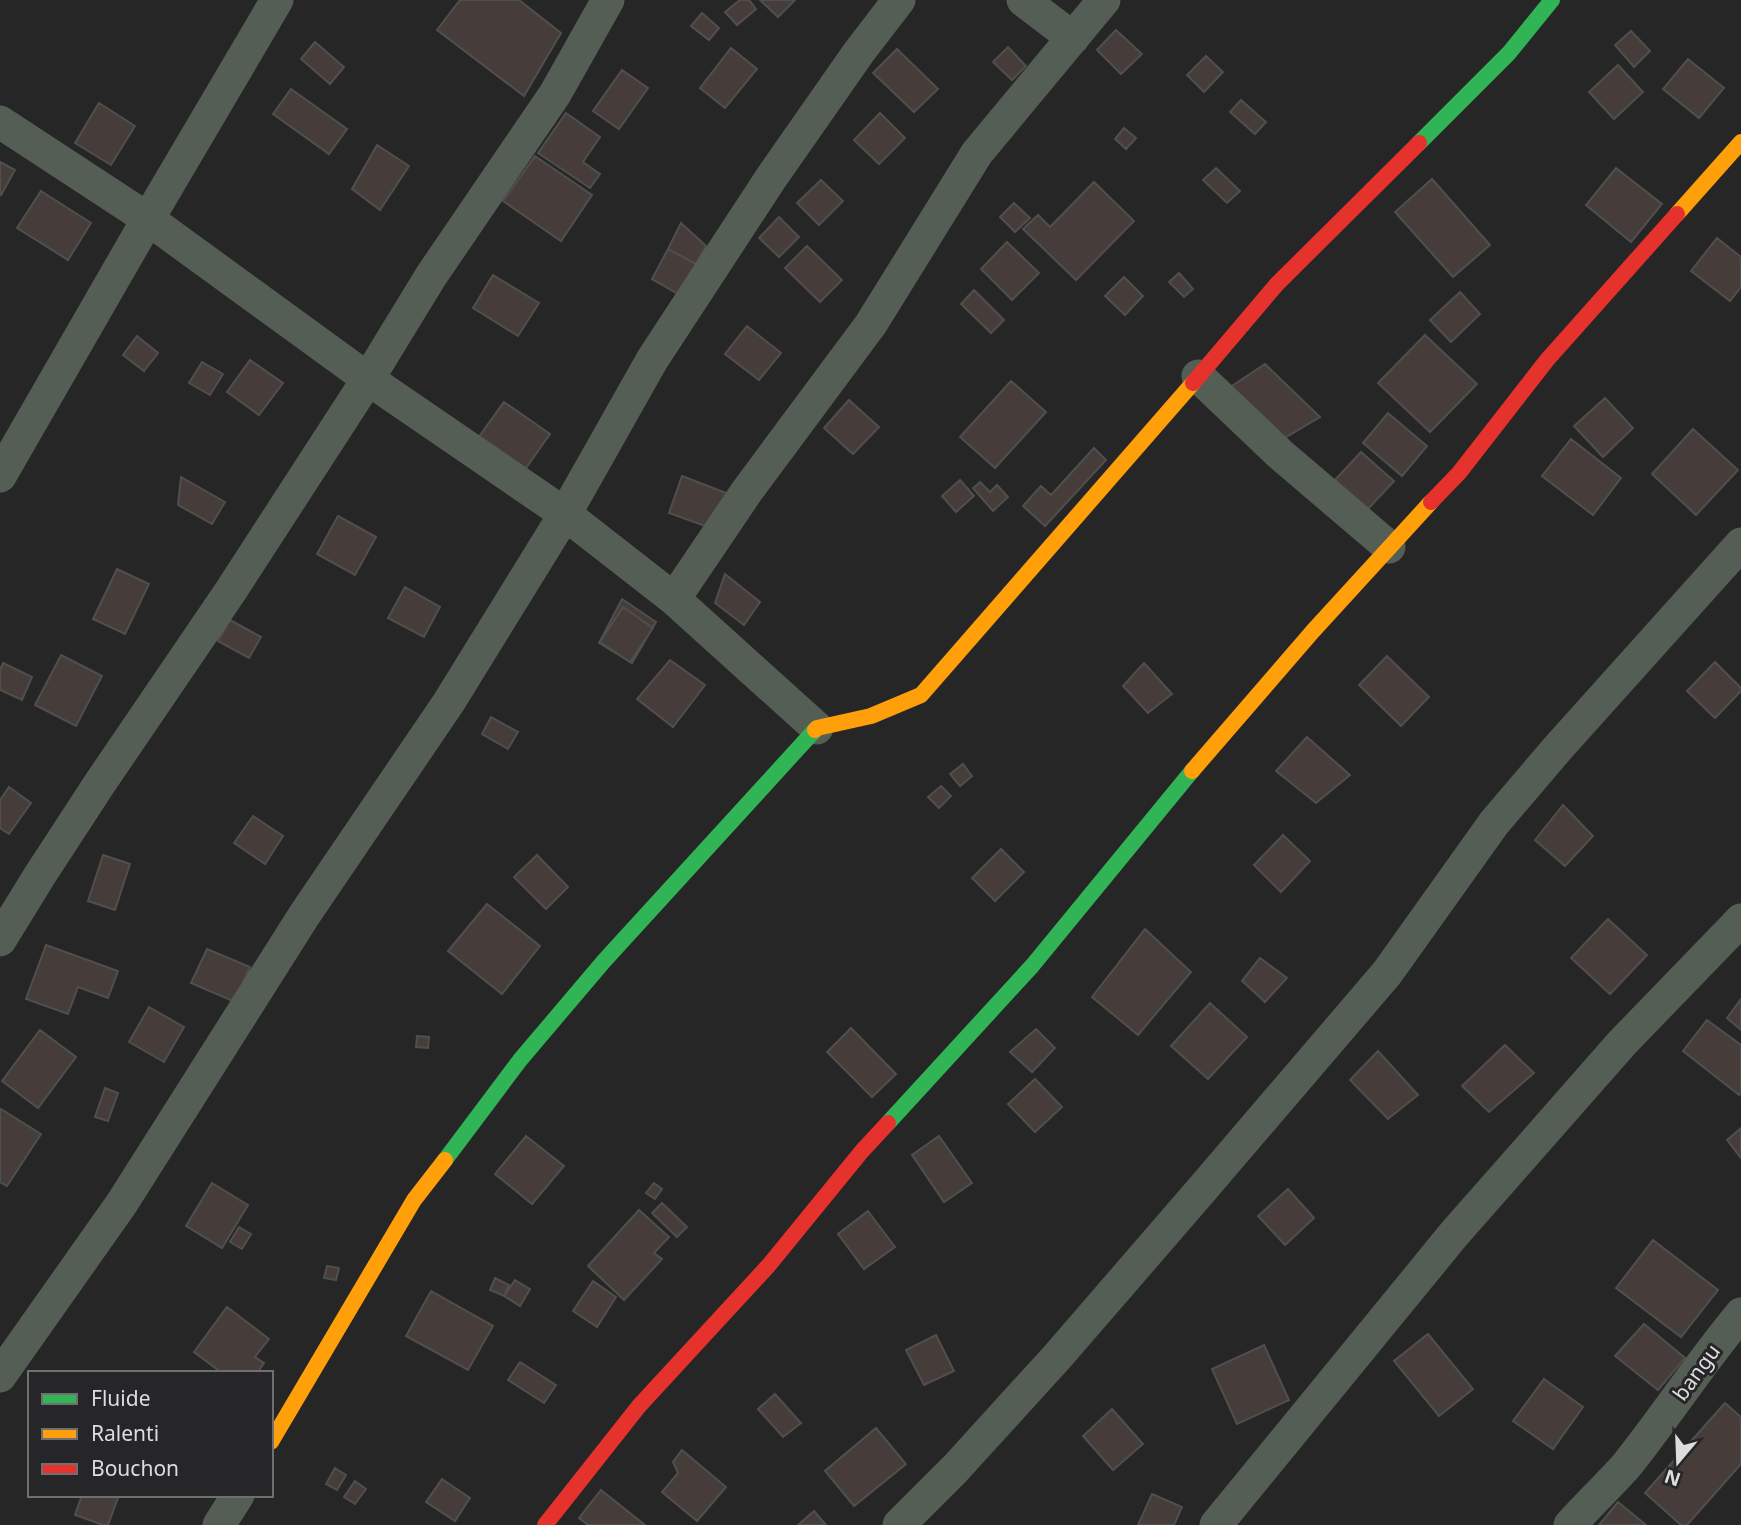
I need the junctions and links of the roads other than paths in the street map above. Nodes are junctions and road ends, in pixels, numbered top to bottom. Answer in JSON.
{"nodes":[{"id":1,"x":277,"y":0,"type":"edge"},
{"id":2,"x":608,"y":0,"type":"edge"},
{"id":3,"x":899,"y":0,"type":"edge"},
{"id":4,"x":1023,"y":0,"type":"edge"},
{"id":5,"x":1104,"y":0,"type":"edge"},
{"id":6,"x":1552,"y":0,"type":"edge"},
{"id":7,"x":1073,"y":38,"type":"junction"},
{"id":8,"x":0,"y":122,"type":"edge"},
{"id":9,"x":1741,"y":142,"type":"edge"},
{"id":10,"x":148,"y":219,"type":"junction"},
{"id":11,"x":1198,"y":376,"type":"junction"},
{"id":12,"x":368,"y":379,"type":"junction"},
{"id":13,"x":0,"y":476,"type":"edge"},
{"id":14,"x":565,"y":514,"type":"junction"},
{"id":15,"x":1741,"y":544,"type":"edge"},
{"id":16,"x":1389,"y":547,"type":"junction"},
{"id":17,"x":674,"y":599,"type":"junction"},
{"id":18,"x":817,"y":728,"type":"junction"},
{"id":19,"x":1741,"y":920,"type":"edge"},
{"id":20,"x":0,"y":940,"type":"edge"},
{"id":21,"x":1741,"y":1314,"type":"edge"},
{"id":22,"x":0,"y":1376,"type":"edge"},
{"id":23,"x":273,"y":1439,"type":"edge"},
{"id":24,"x":237,"y":1497,"type":"edge"},
{"id":25,"x":219,"y":1525,"type":"edge"},
{"id":26,"x":545,"y":1525,"type":"edge"},
{"id":27,"x":898,"y":1525,"type":"edge"},
{"id":28,"x":1216,"y":1525,"type":"edge"},
{"id":29,"x":1570,"y":1525,"type":"edge"}],
"edges":[{"from":1,"to":10,"type":"street"},
{"from":2,"to":12,"type":"street"},
{"from":3,"to":14,"type":"street"},
{"from":4,"to":7,"type":"street"},
{"from":5,"to":7,"type":"street"},
{"from":6,"to":11,"type":"street"},
{"from":7,"to":17,"type":"street"},
{"from":8,"to":10,"type":"street"},
{"from":9,"to":16,"type":"street"},
{"from":10,"to":12,"type":"street"},
{"from":10,"to":13,"type":"street"},
{"from":11,"to":16,"type":"street"},
{"from":11,"to":18,"type":"street"},
{"from":12,"to":14,"type":"street"},
{"from":12,"to":20,"type":"street"},
{"from":14,"to":17,"type":"street"},
{"from":14,"to":22,"type":"street"},
{"from":15,"to":27,"type":"street"},
{"from":16,"to":26,"type":"street"},
{"from":17,"to":18,"type":"street"},
{"from":18,"to":23,"type":"street"},
{"from":19,"to":28,"type":"street"},
{"from":21,"to":29,"type":"street","name":"bangu"},
{"from":24,"to":25,"type":"street"}]}
